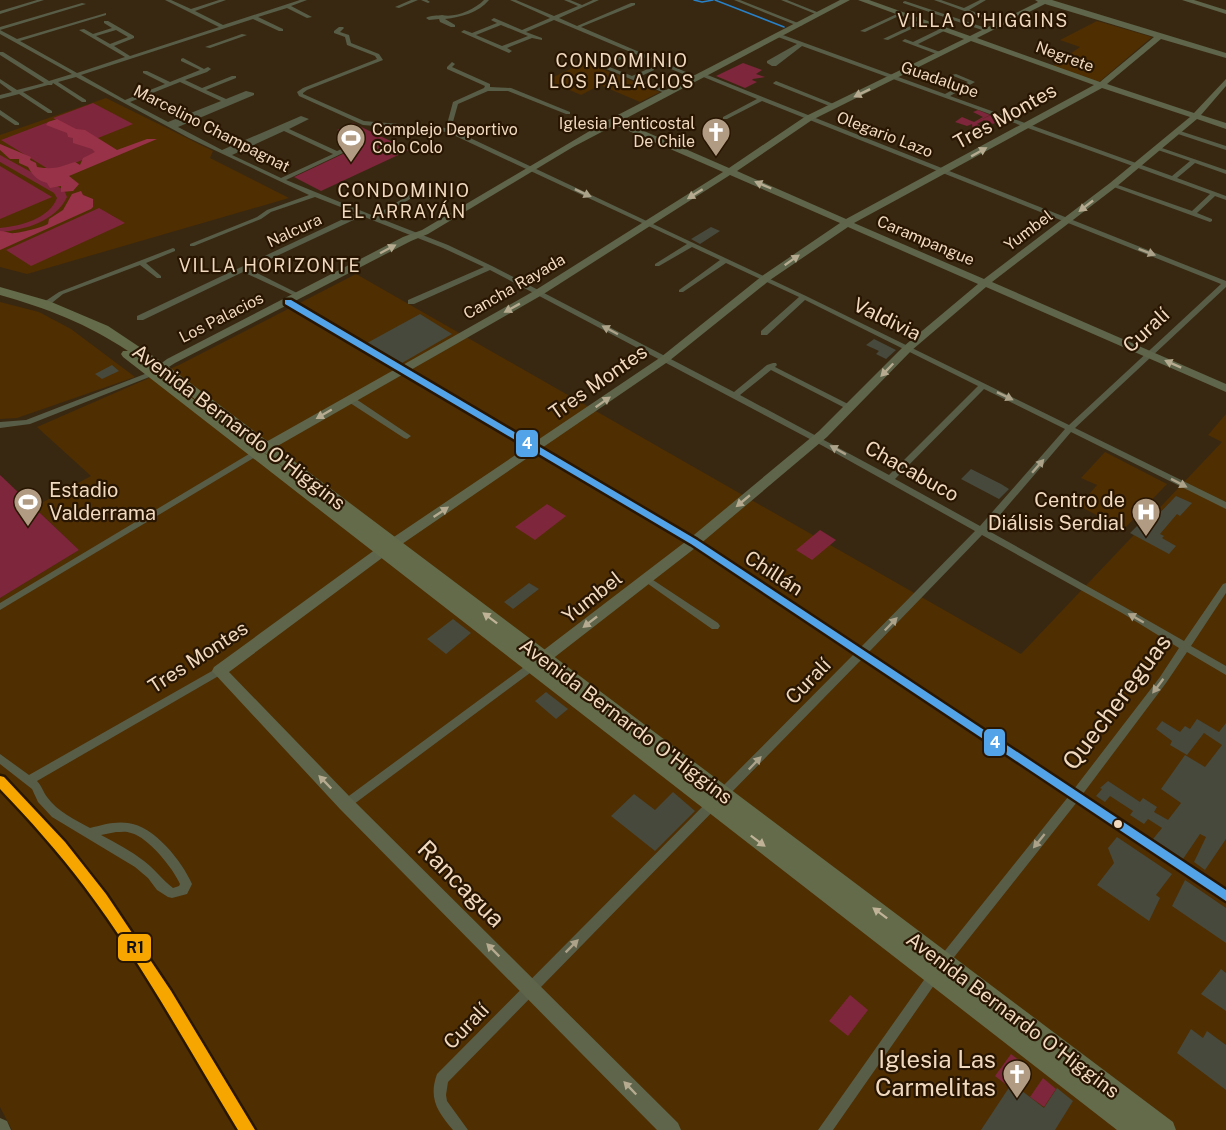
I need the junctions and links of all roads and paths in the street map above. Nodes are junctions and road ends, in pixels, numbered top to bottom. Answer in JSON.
{"nodes":[{"id":1,"x":11,"y":0,"type":"edge"},
{"id":2,"x":42,"y":0,"type":"edge"},
{"id":3,"x":76,"y":0,"type":"edge"},
{"id":4,"x":167,"y":0,"type":"edge"},
{"id":5,"x":224,"y":0,"type":"edge"},
{"id":6,"x":305,"y":0,"type":"edge"},
{"id":7,"x":416,"y":0,"type":"edge"},
{"id":8,"x":512,"y":0,"type":"edge"},
{"id":9,"x":566,"y":0,"type":"edge"},
{"id":10,"x":597,"y":0,"type":"edge"},
{"id":11,"x":736,"y":0,"type":"edge"},
{"id":12,"x":783,"y":0,"type":"edge"},
{"id":13,"x":846,"y":0,"type":"edge"},
{"id":14,"x":862,"y":0,"type":"edge"},
{"id":15,"x":984,"y":0,"type":"edge"},
{"id":16,"x":1186,"y":0,"type":"edge"},
{"id":17,"x":907,"y":1,"type":"edge"},
{"id":18,"x":941,"y":1,"type":"edge"},
{"id":19,"x":1044,"y":1,"type":"edge"},
{"id":20,"x":478,"y":2,"type":"dead end"},
{"id":21,"x":486,"y":2,"type":"edge"},
{"id":22,"x":389,"y":3,"type":"dead end"},
{"id":23,"x":84,"y":4,"type":"junction"},
{"id":24,"x":633,"y":4,"type":"dead end"},
{"id":25,"x":22,"y":6,"type":"junction"},
{"id":26,"x":287,"y":6,"type":"junction"},
{"id":27,"x":397,"y":6,"type":"junction"},
{"id":28,"x":581,"y":6,"type":"junction"},
{"id":29,"x":191,"y":10,"type":"junction"},
{"id":30,"x":405,"y":10,"type":"dead end"},
{"id":31,"x":455,"y":10,"type":"dead end"},
{"id":32,"x":890,"y":10,"type":"junction"},
{"id":33,"x":964,"y":10,"type":"junction"},
{"id":34,"x":1226,"y":12,"type":"edge"},
{"id":35,"x":0,"y":13,"type":"edge"},
{"id":36,"x":462,"y":13,"type":"junction"},
{"id":37,"x":547,"y":14,"type":"junction"},
{"id":38,"x":820,"y":14,"type":"junction"},
{"id":39,"x":901,"y":14,"type":"junction"},
{"id":40,"x":442,"y":16,"type":"junction"},
{"id":41,"x":254,"y":17,"type":"junction"},
{"id":42,"x":309,"y":17,"type":"dead end"},
{"id":43,"x":554,"y":17,"type":"junction"},
{"id":44,"x":429,"y":18,"type":"dead end"},
{"id":45,"x":494,"y":20,"type":"dead end"},
{"id":46,"x":106,"y":22,"type":"dead end"},
{"id":47,"x":922,"y":22,"type":"junction"},
{"id":48,"x":501,"y":23,"type":"junction"},
{"id":49,"x":1002,"y":23,"type":"junction"},
{"id":50,"x":800,"y":25,"type":"junction"},
{"id":51,"x":453,"y":26,"type":"dead end"},
{"id":52,"x":224,"y":27,"type":"junction"},
{"id":53,"x":578,"y":27,"type":"junction"},
{"id":54,"x":116,"y":28,"type":"junction"},
{"id":55,"x":341,"y":28,"type":"dead end"},
{"id":56,"x":513,"y":28,"type":"junction"},
{"id":57,"x":944,"y":29,"type":"junction"},
{"id":58,"x":0,"y":30,"type":"edge"},
{"id":59,"x":82,"y":30,"type":"dead end"},
{"id":60,"x":281,"y":30,"type":"dead end"},
{"id":61,"x":987,"y":30,"type":"junction"},
{"id":62,"x":863,"y":31,"type":"dead end"},
{"id":63,"x":209,"y":32,"type":"junction"},
{"id":64,"x":464,"y":32,"type":"dead end"},
{"id":65,"x":521,"y":32,"type":"junction"},
{"id":66,"x":244,"y":35,"type":"dead end"},
{"id":67,"x":472,"y":35,"type":"junction"},
{"id":68,"x":92,"y":36,"type":"junction"},
{"id":69,"x":532,"y":36,"type":"junction"},
{"id":70,"x":780,"y":36,"type":"junction"},
{"id":71,"x":1159,"y":37,"type":"junction"},
{"id":72,"x":540,"y":39,"type":"dead end"},
{"id":73,"x":886,"y":39,"type":"dead end"},
{"id":74,"x":970,"y":39,"type":"junction"},
{"id":75,"x":14,"y":40,"type":"junction"},
{"id":76,"x":226,"y":41,"type":"junction"},
{"id":77,"x":905,"y":41,"type":"dead end"},
{"id":78,"x":0,"y":42,"type":"edge"},
{"id":79,"x":801,"y":44,"type":"junction"},
{"id":80,"x":914,"y":44,"type":"junction"},
{"id":81,"x":110,"y":46,"type":"junction"},
{"id":82,"x":208,"y":47,"type":"dead end"},
{"id":83,"x":795,"y":48,"type":"dead end"},
{"id":84,"x":1,"y":53,"type":"edge"},
{"id":85,"x":941,"y":54,"type":"junction"},
{"id":86,"x":1226,"y":56,"type":"edge"},
{"id":87,"x":622,"y":57,"type":"dead end"},
{"id":88,"x":130,"y":58,"type":"junction"},
{"id":89,"x":183,"y":60,"type":"dead end"},
{"id":90,"x":452,"y":64,"type":"dead end"},
{"id":91,"x":652,"y":69,"type":"dead end"},
{"id":92,"x":145,"y":72,"type":"dead end"},
{"id":93,"x":78,"y":75,"type":"junction"},
{"id":94,"x":954,"y":75,"type":"dead end"},
{"id":95,"x":234,"y":77,"type":"dead end"},
{"id":96,"x":700,"y":77,"type":"junction"},
{"id":97,"x":894,"y":77,"type":"junction"},
{"id":98,"x":633,"y":78,"type":"junction"},
{"id":99,"x":180,"y":80,"type":"junction"},
{"id":100,"x":0,"y":81,"type":"edge"},
{"id":101,"x":1226,"y":81,"type":"edge"},
{"id":102,"x":52,"y":83,"type":"junction"},
{"id":103,"x":776,"y":83,"type":"dead end"},
{"id":104,"x":169,"y":84,"type":"junction"},
{"id":105,"x":1101,"y":85,"type":"junction"},
{"id":106,"x":487,"y":89,"type":"junction"},
{"id":107,"x":201,"y":90,"type":"junction"},
{"id":108,"x":20,"y":93,"type":"junction"},
{"id":109,"x":669,"y":93,"type":"junction"},
{"id":110,"x":946,"y":96,"type":"junction"},
{"id":111,"x":0,"y":97,"type":"edge"},
{"id":112,"x":761,"y":99,"type":"junction"},
{"id":113,"x":84,"y":101,"type":"dead end"},
{"id":114,"x":127,"y":101,"type":"junction"},
{"id":115,"x":225,"y":101,"type":"junction"},
{"id":116,"x":834,"y":106,"type":"junction"},
{"id":117,"x":0,"y":112,"type":"edge"},
{"id":118,"x":50,"y":112,"type":"dead end"},
{"id":119,"x":568,"y":113,"type":"dead end"},
{"id":120,"x":1196,"y":116,"type":"junction"},
{"id":121,"x":725,"y":118,"type":"dead end"},
{"id":122,"x":809,"y":118,"type":"junction"},
{"id":123,"x":613,"y":122,"type":"junction"},
{"id":124,"x":17,"y":124,"type":"dead end"},
{"id":125,"x":1030,"y":125,"type":"junction"},
{"id":126,"x":172,"y":126,"type":"junction"},
{"id":127,"x":1226,"y":126,"type":"edge"},
{"id":128,"x":285,"y":129,"type":"junction"},
{"id":129,"x":448,"y":130,"type":"junction"},
{"id":130,"x":1177,"y":132,"type":"junction"},
{"id":131,"x":360,"y":143,"type":"dead end"},
{"id":132,"x":1158,"y":148,"type":"junction"},
{"id":133,"x":1226,"y":148,"type":"edge"},
{"id":134,"x":226,"y":153,"type":"junction"},
{"id":135,"x":338,"y":154,"type":"junction"},
{"id":136,"x":1194,"y":161,"type":"junction"},
{"id":137,"x":1136,"y":165,"type":"junction"},
{"id":138,"x":530,"y":169,"type":"junction"},
{"id":139,"x":731,"y":171,"type":"junction"},
{"id":140,"x":944,"y":171,"type":"junction"},
{"id":141,"x":1226,"y":172,"type":"edge"},
{"id":142,"x":1173,"y":178,"type":"junction"},
{"id":143,"x":282,"y":180,"type":"junction"},
{"id":144,"x":1113,"y":185,"type":"junction"},
{"id":145,"x":421,"y":190,"type":"dead end"},
{"id":146,"x":1214,"y":194,"type":"junction"},
{"id":147,"x":315,"y":195,"type":"junction"},
{"id":148,"x":1226,"y":198,"type":"edge"},
{"id":149,"x":362,"y":213,"type":"junction"},
{"id":150,"x":1193,"y":214,"type":"junction"},
{"id":151,"x":375,"y":218,"type":"junction"},
{"id":152,"x":1210,"y":220,"type":"dead end"},
{"id":153,"x":1066,"y":221,"type":"junction"},
{"id":154,"x":848,"y":222,"type":"junction"},
{"id":155,"x":648,"y":224,"type":"junction"},
{"id":156,"x":417,"y":235,"type":"junction"},
{"id":157,"x":692,"y":244,"type":"junction"},
{"id":158,"x":192,"y":245,"type":"dead end"},
{"id":159,"x":173,"y":250,"type":"dead end"},
{"id":160,"x":725,"y":260,"type":"junction"},
{"id":161,"x":142,"y":263,"type":"junction"},
{"id":162,"x":657,"y":265,"type":"dead end"},
{"id":163,"x":490,"y":267,"type":"junction"},
{"id":164,"x":243,"y":269,"type":"junction"},
{"id":165,"x":159,"y":277,"type":"dead end"},
{"id":166,"x":766,"y":279,"type":"junction"},
{"id":167,"x":986,"y":282,"type":"junction"},
{"id":168,"x":1226,"y":283,"type":"edge"},
{"id":169,"x":0,"y":291,"type":"edge"},
{"id":170,"x":681,"y":291,"type":"dead end"},
{"id":171,"x":538,"y":293,"type":"junction"},
{"id":172,"x":804,"y":297,"type":"junction"},
{"id":173,"x":294,"y":299,"type":"junction"},
{"id":174,"x":411,"y":302,"type":"dead end"},
{"id":175,"x":45,"y":304,"type":"junction"},
{"id":176,"x":140,"y":318,"type":"dead end"},
{"id":177,"x":764,"y":333,"type":"dead end"},
{"id":178,"x":908,"y":348,"type":"junction"},
{"id":179,"x":1149,"y":354,"type":"junction"},
{"id":180,"x":665,"y":359,"type":"junction"},
{"id":181,"x":402,"y":370,"type":"junction"},
{"id":182,"x":157,"y":371,"type":"junction"},
{"id":183,"x":984,"y":385,"type":"junction"},
{"id":184,"x":1226,"y":388,"type":"edge"},
{"id":185,"x":735,"y":396,"type":"junction"},
{"id":186,"x":350,"y":399,"type":"junction"},
{"id":187,"x":850,"y":407,"type":"junction"},
{"id":188,"x":0,"y":425,"type":"edge"},
{"id":189,"x":1071,"y":429,"type":"junction"},
{"id":190,"x":407,"y":436,"type":"dead end"},
{"id":191,"x":817,"y":439,"type":"junction"},
{"id":192,"x":536,"y":448,"type":"junction"},
{"id":193,"x":260,"y":450,"type":"junction"},
{"id":194,"x":890,"y":479,"type":"junction"},
{"id":195,"x":1226,"y":506,"type":"edge"},
{"id":196,"x":982,"y":530,"type":"junction"},
{"id":197,"x":694,"y":542,"type":"junction"},
{"id":198,"x":387,"y":548,"type":"junction"},
{"id":199,"x":647,"y":579,"type":"junction"},
{"id":200,"x":1226,"y":586,"type":"edge"},
{"id":201,"x":0,"y":607,"type":"edge"},
{"id":202,"x":715,"y":626,"type":"dead end"},
{"id":203,"x":1186,"y":648,"type":"junction"},
{"id":204,"x":862,"y":653,"type":"junction"},
{"id":205,"x":537,"y":662,"type":"junction"},
{"id":206,"x":219,"y":671,"type":"junction"},
{"id":207,"x":1226,"y":671,"type":"edge"},
{"id":208,"x":0,"y":758,"type":"edge"},
{"id":209,"x":28,"y":781,"type":"junction"},
{"id":210,"x":1076,"y":795,"type":"junction"},
{"id":211,"x":718,"y":800,"type":"junction"},
{"id":212,"x":346,"y":804,"type":"junction"},
{"id":213,"x":90,"y":833,"type":"junction"},
{"id":214,"x":1226,"y":897,"type":"edge"},
{"id":215,"x":938,"y":968,"type":"junction"},
{"id":216,"x":531,"y":987,"type":"junction"},
{"id":217,"x":461,"y":1130,"type":"edge"},
{"id":218,"x":671,"y":1130,"type":"edge"},
{"id":219,"x":825,"y":1130,"type":"edge"},
{"id":220,"x":1135,"y":1130,"type":"edge"},
{"id":221,"x":1165,"y":1130,"type":"edge"}],
"edges":[{"from":1,"to":25,"type":"street"},
{"from":2,"to":25,"type":"street"},
{"from":3,"to":23,"type":"street"},
{"from":4,"to":29,"type":"street"},
{"from":5,"to":29,"type":"street"},
{"from":6,"to":26,"type":"street"},
{"from":7,"to":27,"type":"street"},
{"from":8,"to":37,"type":"street","name":"Olegario Lazo"},
{"from":9,"to":28,"type":"street"},
{"from":10,"to":28,"type":"street"},
{"from":11,"to":50,"type":"street"},
{"from":12,"to":38,"type":"street"},
{"from":13,"to":38,"type":"street","name":"Los Palacios"},
{"from":14,"to":32,"type":"street","name":"Negrete"},
{"from":15,"to":33,"type":"street"},
{"from":16,"to":34,"type":"street"},
{"from":17,"to":32,"type":"street"},
{"from":17,"to":61,"type":"street"},
{"from":18,"to":33,"type":"street"},
{"from":19,"to":49,"type":"street","name":"Cancha Rayada"},
{"from":19,"to":71,"type":"street"},
{"from":20,"to":21,"type":"street"},
{"from":21,"to":36,"type":"street"},
{"from":22,"to":27,"type":"street"},
{"from":23,"to":58,"type":"street"},
{"from":23,"to":75,"type":"street"},
{"from":24,"to":53,"type":"street"},
{"from":25,"to":35,"type":"street"},
{"from":26,"to":41,"type":"street"},
{"from":26,"to":42,"type":"street"},
{"from":27,"to":30,"type":"street"},
{"from":28,"to":43,"type":"street"},
{"from":29,"to":52,"type":"street"},
{"from":31,"to":36,"type":"street"},
{"from":32,"to":39,"type":"street","name":"Negrete"},
{"from":33,"to":49,"type":"street"},
{"from":36,"to":40,"type":"street"},
{"from":37,"to":43,"type":"street","name":"Olegario Lazo"},
{"from":37,"to":56,"type":"street"},
{"from":38,"to":50,"type":"street","name":"Los Palacios"},
{"from":39,"to":47,"type":"street","name":"Negrete"},
{"from":39,"to":62,"type":"street"},
{"from":40,"to":44,"type":"street"},
{"from":40,"to":51,"type":"street"},
{"from":41,"to":52,"type":"street"},
{"from":41,"to":60,"type":"street"},
{"from":43,"to":53,"type":"street","name":"Olegario Lazo"},
{"from":43,"to":65,"type":"street"},
{"from":45,"to":48,"type":"street"},
{"from":46,"to":54,"type":"street"},
{"from":47,"to":57,"type":"street","name":"Negrete"},
{"from":47,"to":73,"type":"street"},
{"from":48,"to":56,"type":"street"},
{"from":48,"to":67,"type":"street"},
{"from":49,"to":61,"type":"street","name":"Cancha Rayada"},
{"from":50,"to":70,"type":"street","name":"Los Palacios"},
{"from":52,"to":63,"type":"street"},
{"from":53,"to":96,"type":"street","name":"Olegario Lazo"},
{"from":54,"to":68,"type":"street"},
{"from":54,"to":81,"type":"street"},
{"from":55,"to":129,"type":"street"},
{"from":56,"to":65,"type":"street"},
{"from":57,"to":74,"type":"street","name":"Negrete"},
{"from":57,"to":80,"type":"street"},
{"from":58,"to":75,"type":"street","name":"Marcelino Champagnat"},
{"from":59,"to":68,"type":"street"},
{"from":61,"to":74,"type":"street","name":"Cancha Rayada"},
{"from":63,"to":76,"type":"street"},
{"from":63,"to":88,"type":"street"},
{"from":64,"to":67,"type":"street"},
{"from":65,"to":69,"type":"street"},
{"from":66,"to":76,"type":"street"},
{"from":67,"to":69,"type":"street"},
{"from":68,"to":81,"type":"street"},
{"from":69,"to":72,"type":"street"},
{"from":70,"to":79,"type":"street","name":"Guadalupe"},
{"from":70,"to":96,"type":"street","name":"Los Palacios"},
{"from":71,"to":86,"type":"street"},
{"from":71,"to":105,"type":"street","name":"Tres Montes"},
{"from":74,"to":85,"type":"street","name":"Cancha Rayada"},
{"from":74,"to":105,"type":"street","name":"Negrete"},
{"from":75,"to":78,"type":"street"},
{"from":75,"to":93,"type":"street","name":"Marcelino Champagnat"},
{"from":76,"to":82,"type":"street"},
{"from":77,"to":80,"type":"street"},
{"from":79,"to":83,"type":"street"},
{"from":79,"to":97,"type":"street","name":"Guadalupe"},
{"from":80,"to":85,"type":"street"},
{"from":81,"to":88,"type":"street"},
{"from":84,"to":102,"type":"street"},
{"from":85,"to":97,"type":"street","name":"Cancha Rayada"},
{"from":87,"to":98,"type":"street"},
{"from":88,"to":93,"type":"street"},
{"from":89,"to":99,"type":"street"},
{"from":90,"to":106,"type":"street"},
{"from":91,"to":98,"type":"street"},
{"from":92,"to":104,"type":"street"},
{"from":93,"to":102,"type":"street"},
{"from":93,"to":114,"type":"street","name":"Marcelino Champagnat"},
{"from":94,"to":110,"type":"street"},
{"from":95,"to":107,"type":"street"},
{"from":96,"to":109,"type":"street","name":"Los Palacios"},
{"from":96,"to":112,"type":"street","name":"Olegario Lazo"},
{"from":97,"to":110,"type":"street","name":"Guadalupe"},
{"from":97,"to":116,"type":"street","name":"Cancha Rayada","one_way":true},
{"from":98,"to":109,"type":"street"},
{"from":99,"to":104,"type":"street"},
{"from":99,"to":107,"type":"street"},
{"from":100,"to":108,"type":"street"},
{"from":101,"to":120,"type":"street","name":"Yumbel"},
{"from":102,"to":108,"type":"street"},
{"from":102,"to":113,"type":"street"},
{"from":103,"to":116,"type":"street"},
{"from":104,"to":114,"type":"street"},
{"from":105,"to":120,"type":"street","name":"Negrete"},
{"from":105,"to":125,"type":"street","name":"Tres Montes"},
{"from":106,"to":119,"type":"street"},
{"from":106,"to":129,"type":"street"},
{"from":107,"to":115,"type":"street"},
{"from":108,"to":111,"type":"street"},
{"from":108,"to":118,"type":"street"},
{"from":109,"to":123,"type":"street","name":"Los Palacios"},
{"from":110,"to":125,"type":"street","name":"Guadalupe"},
{"from":112,"to":121,"type":"street"},
{"from":112,"to":122,"type":"street","name":"Olegario Lazo"},
{"from":114,"to":126,"type":"street","name":"Marcelino Champagnat"},
{"from":115,"to":126,"type":"street"},
{"from":115,"to":126,"type":"street"},
{"from":116,"to":122,"type":"street","name":"Cancha Rayada"},
{"from":117,"to":124,"type":"street"},
{"from":120,"to":127,"type":"street","name":"Negrete"},
{"from":120,"to":130,"type":"street","name":"Yumbel"},
{"from":122,"to":139,"type":"street","name":"Cancha Rayada"},
{"from":122,"to":140,"type":"street","name":"Olegario Lazo"},
{"from":123,"to":138,"type":"street","name":"Los Palacios"},
{"from":123,"to":139,"type":"street","name":"Carampangue"},
{"from":125,"to":137,"type":"street","name":"Guadalupe"},
{"from":140,"to":125,"type":"street","name":"Tres Montes","one_way":true},
{"from":126,"to":134,"type":"street","name":"Marcelino Champagnat"},
{"from":128,"to":134,"type":"street"},
{"from":128,"to":134,"type":"street"},
{"from":128,"to":135,"type":"street"},
{"from":129,"to":138,"type":"street","name":"Valdivia"},
{"from":130,"to":132,"type":"street","name":"Yumbel"},
{"from":130,"to":133,"type":"street"},
{"from":131,"to":135,"type":"street"},
{"from":132,"to":136,"type":"street"},
{"from":132,"to":137,"type":"street","name":"Yumbel"},
{"from":134,"to":143,"type":"street","name":"Marcelino Champagnat"},
{"from":135,"to":143,"type":"street"},
{"from":136,"to":141,"type":"street"},
{"from":136,"to":142,"type":"street"},
{"from":137,"to":142,"type":"street","name":"Guadalupe"},
{"from":137,"to":144,"type":"street","name":"Yumbel"},
{"from":138,"to":155,"type":"street","name":"Valdivia","one_way":true},
{"from":138,"to":156,"type":"street","name":"Los Palacios"},
{"from":154,"to":139,"type":"street","name":"Carampangue","one_way":true},
{"from":139,"to":155,"type":"street","name":"Cancha Rayada","one_way":true},
{"from":140,"to":153,"type":"street","name":"Olegario Lazo"},
{"from":140,"to":154,"type":"street","name":"Tres Montes"},
{"from":142,"to":146,"type":"street","name":"Guadalupe"},
{"from":143,"to":147,"type":"street","name":"Marcelino Champagnat"},
{"from":144,"to":150,"type":"street"},
{"from":144,"to":153,"type":"street","name":"Yumbel","one_way":true},
{"from":145,"to":151,"type":"street"},
{"from":146,"to":148,"type":"street","name":"Guadalupe"},
{"from":146,"to":150,"type":"street"},
{"from":147,"to":149,"type":"street","name":"Marcelino Champagnat"},
{"from":147,"to":158,"type":"street"},
{"from":149,"to":151,"type":"street","name":"Marcelino Champagnat"},
{"from":149,"to":164,"type":"street","name":"Nalcura"},
{"from":150,"to":152,"type":"street"},
{"from":151,"to":156,"type":"street","name":"Marcelino Champagnat"},
{"from":153,"to":167,"type":"street","name":"Yumbel"},
{"from":153,"to":168,"type":"street","name":"Olegario Lazo","one_way":true},
{"from":166,"to":154,"type":"street","name":"Tres Montes","one_way":true},
{"from":154,"to":167,"type":"street","name":"Carampangue"},
{"from":155,"to":157,"type":"street","name":"Valdivia"},
{"from":155,"to":171,"type":"street","name":"Cancha Rayada"},
{"from":156,"to":163,"type":"street","name":"Chacabuco"},
{"from":173,"to":156,"type":"street","name":"Los Palacios","one_way":true},
{"from":157,"to":160,"type":"street","name":"Valdivia"},
{"from":157,"to":162,"type":"street"},
{"from":159,"to":161,"type":"street"},
{"from":160,"to":166,"type":"street","name":"Valdivia"},
{"from":160,"to":170,"type":"street"},
{"from":161,"to":165,"type":"street"},
{"from":161,"to":175,"type":"street"},
{"from":163,"to":171,"type":"street","name":"Chacabuco"},
{"from":163,"to":174,"type":"street"},
{"from":164,"to":173,"type":"street","name":"Chillán"},
{"from":164,"to":176,"type":"street","name":"Nalcura"},
{"from":166,"to":172,"type":"street","name":"Valdivia"},
{"from":166,"to":180,"type":"street","name":"Tres Montes"},
{"from":167,"to":178,"type":"street","name":"Yumbel"},
{"from":167,"to":179,"type":"street","name":"Carampangue"},
{"from":168,"to":179,"type":"street","name":"Curalí"},
{"from":169,"to":175,"type":"main road","name":"Avenida Bernardo O'Higgins"},
{"from":180,"to":171,"type":"street","name":"Chacabuco","one_way":true},
{"from":171,"to":181,"type":"street","name":"Cancha Rayada","one_way":true},
{"from":172,"to":177,"type":"street"},
{"from":172,"to":178,"type":"street","name":"Valdivia"},
{"from":173,"to":181,"type":"street","name":"Chillán"},
{"from":173,"to":182,"type":"street","name":"Los Palacios"},
{"from":175,"to":182,"type":"main road","name":"Avenida Bernardo O'Higgins"},
{"from":178,"to":183,"type":"street","name":"Valdivia"},
{"from":178,"to":187,"type":"street","name":"Yumbel","one_way":true},
{"from":184,"to":179,"type":"street","name":"Carampangue","one_way":true},
{"from":179,"to":189,"type":"street","name":"Curalí"},
{"from":180,"to":185,"type":"street","name":"Chacabuco"},
{"from":192,"to":180,"type":"street","name":"Tres Montes","one_way":true},
{"from":181,"to":186,"type":"street","name":"Cancha Rayada"},
{"from":181,"to":192,"type":"street","name":"Chillán"},
{"from":182,"to":188,"type":"street","name":"Los Palacios"},
{"from":182,"to":193,"type":"main road","name":"Avenida Bernardo O'Higgins"},
{"from":183,"to":189,"type":"street","name":"Valdivia","one_way":true},
{"from":183,"to":194,"type":"street"},
{"from":185,"to":187,"type":"street"},
{"from":185,"to":191,"type":"street","name":"Chacabuco"},
{"from":186,"to":190,"type":"street"},
{"from":186,"to":193,"type":"street","name":"Cancha Rayada","one_way":true},
{"from":187,"to":191,"type":"street","name":"Yumbel"},
{"from":189,"to":195,"type":"street","name":"Valdivia","one_way":true},
{"from":196,"to":189,"type":"street","name":"Curalí","one_way":true},
{"from":194,"to":191,"type":"street","name":"Chacabuco","one_way":true},
{"from":191,"to":197,"type":"street","name":"Yumbel","one_way":true},
{"from":192,"to":197,"type":"street","name":"Chillán"},
{"from":198,"to":192,"type":"street","name":"Tres Montes","one_way":true},
{"from":193,"to":198,"type":"main road","name":"Avenida Bernardo O'Higgins"},
{"from":193,"to":201,"type":"street","name":"Cancha Rayada"},
{"from":194,"to":196,"type":"street","name":"Chacabuco"},
{"from":203,"to":196,"type":"street","name":"Chacabuco","one_way":true},
{"from":204,"to":196,"type":"street","name":"Curalí","one_way":true},
{"from":197,"to":199,"type":"street","name":"Yumbel"},
{"from":197,"to":204,"type":"street","name":"Chillán"},
{"from":198,"to":205,"type":"main road","name":"Avenida Bernardo O'Higgins"},
{"from":198,"to":206,"type":"street","name":"Tres Montes"},
{"from":199,"to":202,"type":"street"},
{"from":199,"to":205,"type":"street","name":"Yumbel","one_way":true},
{"from":200,"to":203,"type":"street","name":"Quechereguas"},
{"from":203,"to":207,"type":"street","name":"Chacabuco"},
{"from":203,"to":210,"type":"street","name":"Quechereguas","one_way":true},
{"from":204,"to":210,"type":"street","name":"Chillán"},
{"from":211,"to":204,"type":"street","name":"Curalí","one_way":true},
{"from":205,"to":211,"type":"main road","name":"Avenida Bernardo O'Higgins"},
{"from":205,"to":212,"type":"street","name":"Yumbel"},
{"from":206,"to":209,"type":"street","name":"Tres Montes"},
{"from":212,"to":206,"type":"street","name":"Rancagua","one_way":true},
{"from":208,"to":209,"type":"street"},
{"from":209,"to":213,"type":"street"},
{"from":210,"to":214,"type":"street","name":"Chillán"},
{"from":210,"to":215,"type":"street","name":"Quechereguas","one_way":true},
{"from":211,"to":215,"type":"main road","name":"Avenida Bernardo O'Higgins"},
{"from":216,"to":211,"type":"street","name":"Curalí","one_way":true},
{"from":216,"to":212,"type":"street","name":"Rancagua","one_way":true},
{"from":213,"to":213,"type":"street"},
{"from":215,"to":219,"type":"street","name":"Quechereguas"},
{"from":215,"to":220,"type":"main road","name":"Avenida Bernardo O'Higgins"},
{"from":215,"to":221,"type":"main road","name":"Avenida Bernardo O'Higgins"},
{"from":216,"to":217,"type":"street","name":"Curalí"},
{"from":218,"to":216,"type":"street","name":"Rancagua","one_way":true}]}
